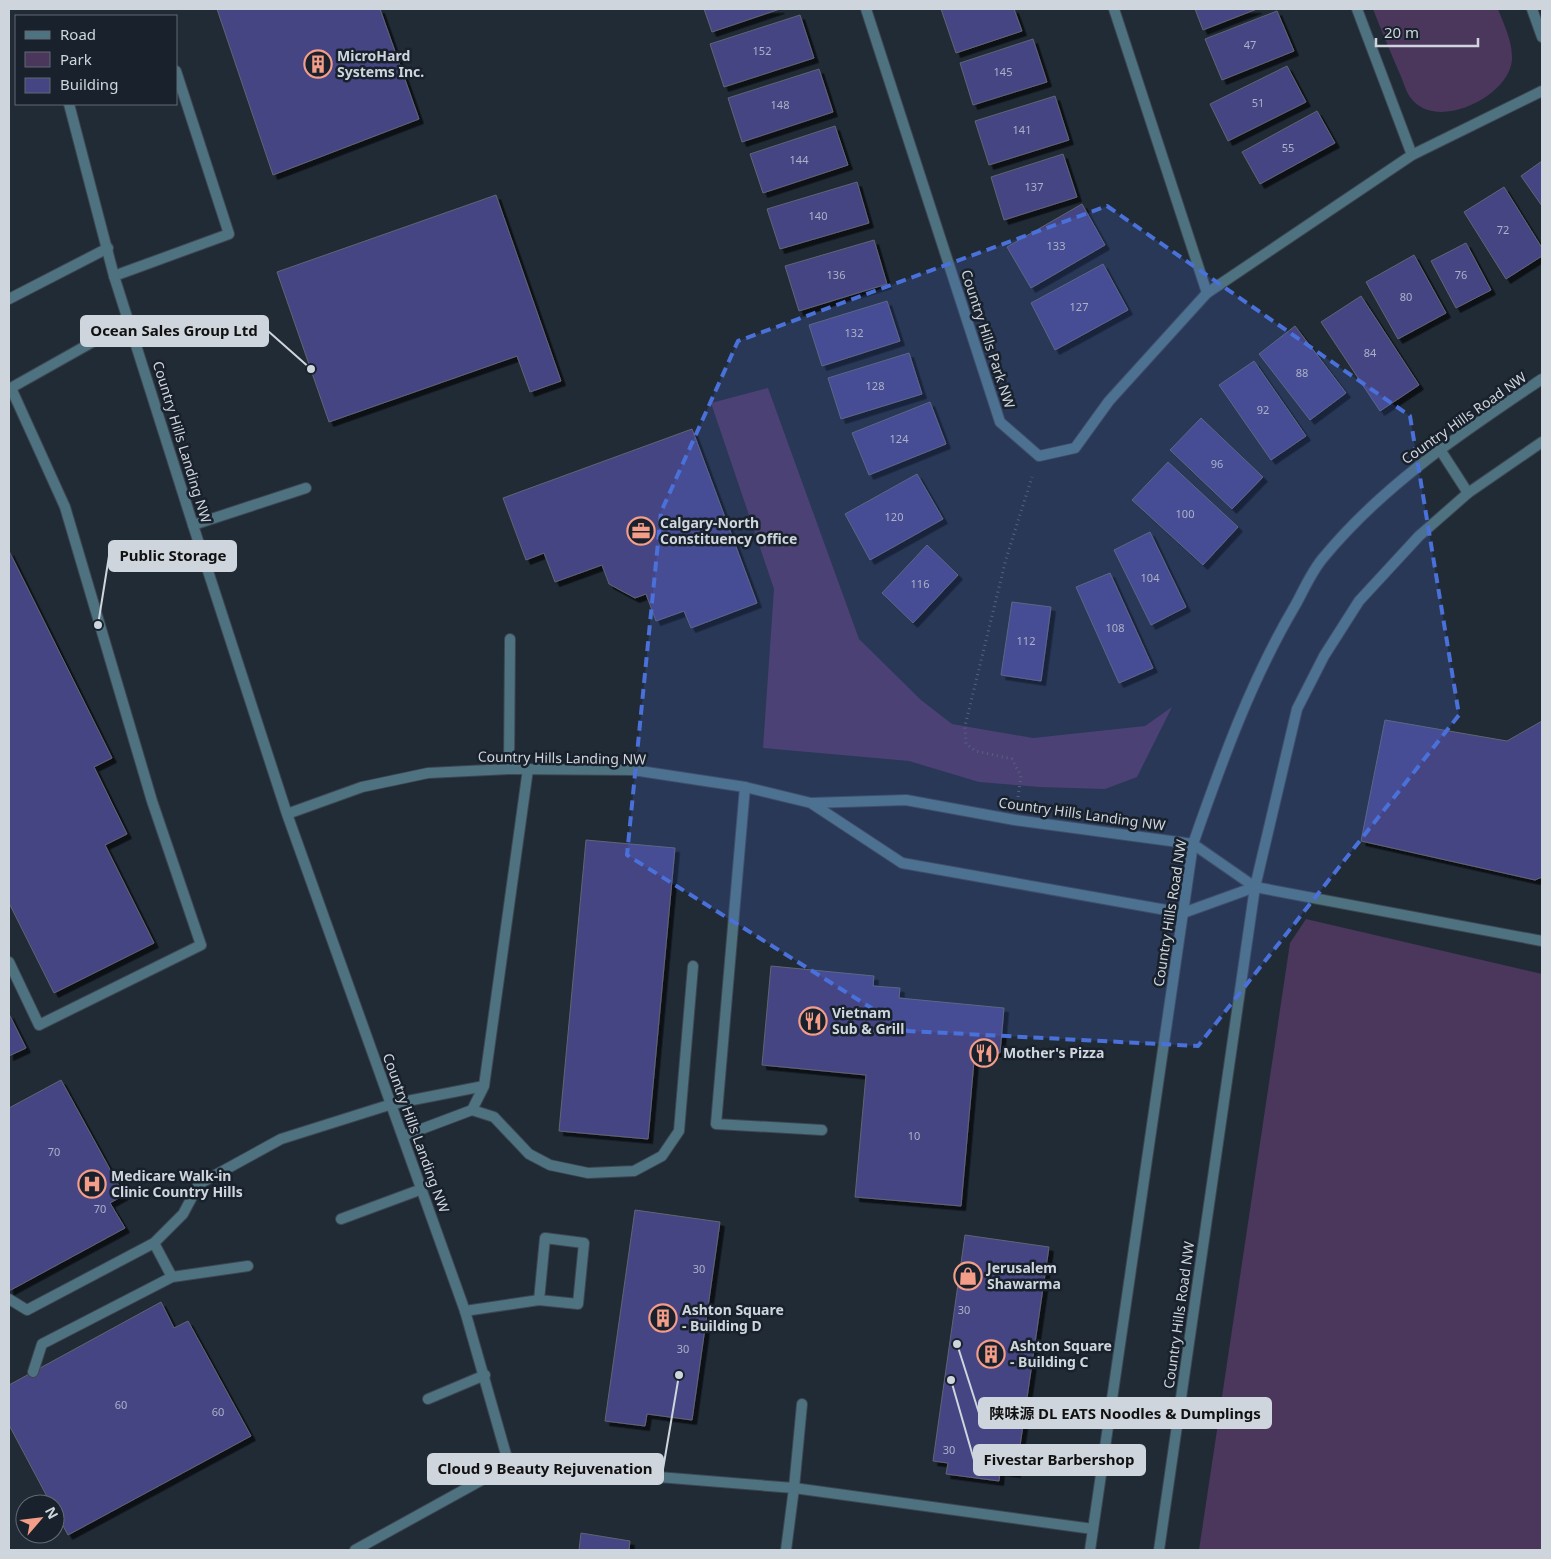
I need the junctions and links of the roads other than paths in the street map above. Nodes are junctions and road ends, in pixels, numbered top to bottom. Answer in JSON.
{"nodes":[{"id":1,"x":866,"y":9,"type":"edge"},
{"id":2,"x":1114,"y":9,"type":"edge"},
{"id":3,"x":1357,"y":9,"type":"edge"},
{"id":4,"x":1532,"y":9,"type":"edge"},
{"id":5,"x":1542,"y":37,"type":"edge"},
{"id":6,"x":178,"y":77,"type":"edge"},
{"id":7,"x":1542,"y":92,"type":"edge"},
{"id":8,"x":69,"y":105,"type":"edge"},
{"id":9,"x":1412,"y":155,"type":"junction"},
{"id":10,"x":108,"y":248,"type":"junction"},
{"id":11,"x":114,"y":276,"type":"junction"},
{"id":12,"x":1207,"y":293,"type":"junction"},
{"id":13,"x":9,"y":299,"type":"edge"},
{"id":14,"x":130,"y":321,"type":"junction"},
{"id":15,"x":1542,"y":379,"type":"edge"},
{"id":16,"x":10,"y":388,"type":"edge"},
{"id":17,"x":1542,"y":442,"type":"edge"},
{"id":18,"x":1440,"y":448,"type":"junction"},
{"id":19,"x":306,"y":488,"type":"dead end"},
{"id":20,"x":1468,"y":493,"type":"junction"},
{"id":21,"x":193,"y":525,"type":"junction"},
{"id":22,"x":510,"y":639,"type":"dead end"},
{"id":23,"x":509,"y":768,"type":"junction"},
{"id":24,"x":528,"y":769,"type":"junction"},
{"id":25,"x":745,"y":787,"type":"junction"},
{"id":26,"x":811,"y":803,"type":"junction"},
{"id":27,"x":287,"y":814,"type":"junction"},
{"id":28,"x":1193,"y":844,"type":"junction"},
{"id":29,"x":1256,"y":887,"type":"junction"},
{"id":30,"x":1183,"y":912,"type":"junction"},
{"id":31,"x":1542,"y":941,"type":"edge"},
{"id":32,"x":9,"y":962,"type":"edge"},
{"id":33,"x":693,"y":966,"type":"dead end"},
{"id":34,"x":484,"y":1086,"type":"junction"},
{"id":35,"x":392,"y":1104,"type":"junction"},
{"id":36,"x":472,"y":1110,"type":"junction"},
{"id":37,"x":822,"y":1130,"type":"dead end"},
{"id":38,"x":403,"y":1136,"type":"junction"},
{"id":39,"x":422,"y":1189,"type":"junction"},
{"id":40,"x":341,"y":1219,"type":"dead end"},
{"id":41,"x":154,"y":1243,"type":"junction"},
{"id":42,"x":248,"y":1266,"type":"dead end"},
{"id":43,"x":172,"y":1277,"type":"junction"},
{"id":44,"x":9,"y":1299,"type":"edge"},
{"id":45,"x":539,"y":1300,"type":"junction"},
{"id":46,"x":465,"y":1312,"type":"junction"},
{"id":47,"x":33,"y":1372,"type":"dead end"},
{"id":48,"x":485,"y":1375,"type":"junction"},
{"id":49,"x":428,"y":1399,"type":"dead end"},
{"id":50,"x":802,"y":1404,"type":"dead end"},
{"id":51,"x":509,"y":1465,"type":"junction"},
{"id":52,"x":794,"y":1488,"type":"junction"},
{"id":53,"x":1093,"y":1529,"type":"junction"},
{"id":54,"x":355,"y":1550,"type":"edge"},
{"id":55,"x":786,"y":1550,"type":"edge"},
{"id":56,"x":1090,"y":1550,"type":"edge"},
{"id":57,"x":1159,"y":1550,"type":"edge"}],
"edges":[{"from":1,"to":12,"type":"street","name":"Country Hills Park NW"},
{"from":2,"to":12,"type":"street"},
{"from":3,"to":9,"type":"street"},
{"from":4,"to":5,"type":"street"},
{"from":6,"to":11,"type":"street"},
{"from":7,"to":9,"type":"street"},
{"from":8,"to":10,"type":"street","name":"Country Hills Landing NW"},
{"from":9,"to":12,"type":"street"},
{"from":10,"to":11,"type":"street","name":"Country Hills Landing NW"},
{"from":10,"to":13,"type":"street"},
{"from":11,"to":14,"type":"street","name":"Country Hills Landing NW"},
{"from":14,"to":16,"type":"street"},
{"from":14,"to":21,"type":"street","name":"Country Hills Landing NW"},
{"from":15,"to":18,"type":"street","name":"Country Hills Road NW"},
{"from":16,"to":32,"type":"street"},
{"from":17,"to":20,"type":"street","name":"Country Hills Road NW"},
{"from":18,"to":20,"type":"street"},
{"from":18,"to":28,"type":"street","name":"Country Hills Road NW"},
{"from":19,"to":21,"type":"street"},
{"from":20,"to":29,"type":"street","name":"Country Hills Road NW"},
{"from":21,"to":27,"type":"street","name":"Country Hills Landing NW"},
{"from":22,"to":23,"type":"street"},
{"from":23,"to":24,"type":"street","name":"Country Hills Landing NW"},
{"from":23,"to":27,"type":"street","name":"Country Hills Landing NW"},
{"from":24,"to":25,"type":"street","name":"Country Hills Landing NW"},
{"from":24,"to":34,"type":"street"},
{"from":25,"to":26,"type":"street","name":"Country Hills Landing NW"},
{"from":25,"to":37,"type":"street"},
{"from":26,"to":28,"type":"street","name":"Country Hills Landing NW"},
{"from":26,"to":30,"type":"street","name":"Country Hills Landing NW"},
{"from":27,"to":35,"type":"street","name":"Country Hills Landing NW"},
{"from":28,"to":29,"type":"street","name":"Country Hills Landing NW"},
{"from":28,"to":30,"type":"street","name":"Country Hills Road NW"},
{"from":29,"to":30,"type":"street","name":"Country Hills Landing NW"},
{"from":29,"to":31,"type":"street"},
{"from":29,"to":57,"type":"street","name":"Country Hills Road NW"},
{"from":30,"to":53,"type":"street","name":"Country Hills Road NW"},
{"from":33,"to":36,"type":"street"},
{"from":34,"to":35,"type":"street"},
{"from":34,"to":36,"type":"street"},
{"from":35,"to":38,"type":"street","name":"Country Hills Landing NW"},
{"from":35,"to":41,"type":"street"},
{"from":36,"to":38,"type":"street"},
{"from":38,"to":39,"type":"street","name":"Country Hills Landing NW"},
{"from":39,"to":40,"type":"street"},
{"from":39,"to":46,"type":"street","name":"Country Hills Landing NW"},
{"from":41,"to":43,"type":"street"},
{"from":41,"to":44,"type":"street"},
{"from":42,"to":43,"type":"street"},
{"from":43,"to":47,"type":"street"},
{"from":45,"to":45,"type":"street"},
{"from":45,"to":46,"type":"street"},
{"from":46,"to":48,"type":"street","name":"Country Hills Landing NW"},
{"from":48,"to":49,"type":"street"},
{"from":48,"to":51,"type":"street","name":"Country Hills Landing NW"},
{"from":50,"to":52,"type":"street"},
{"from":51,"to":52,"type":"street"},
{"from":51,"to":54,"type":"street"},
{"from":52,"to":53,"type":"street"},
{"from":52,"to":55,"type":"street"},
{"from":53,"to":56,"type":"street","name":"Country Hills Road NW"}]}
